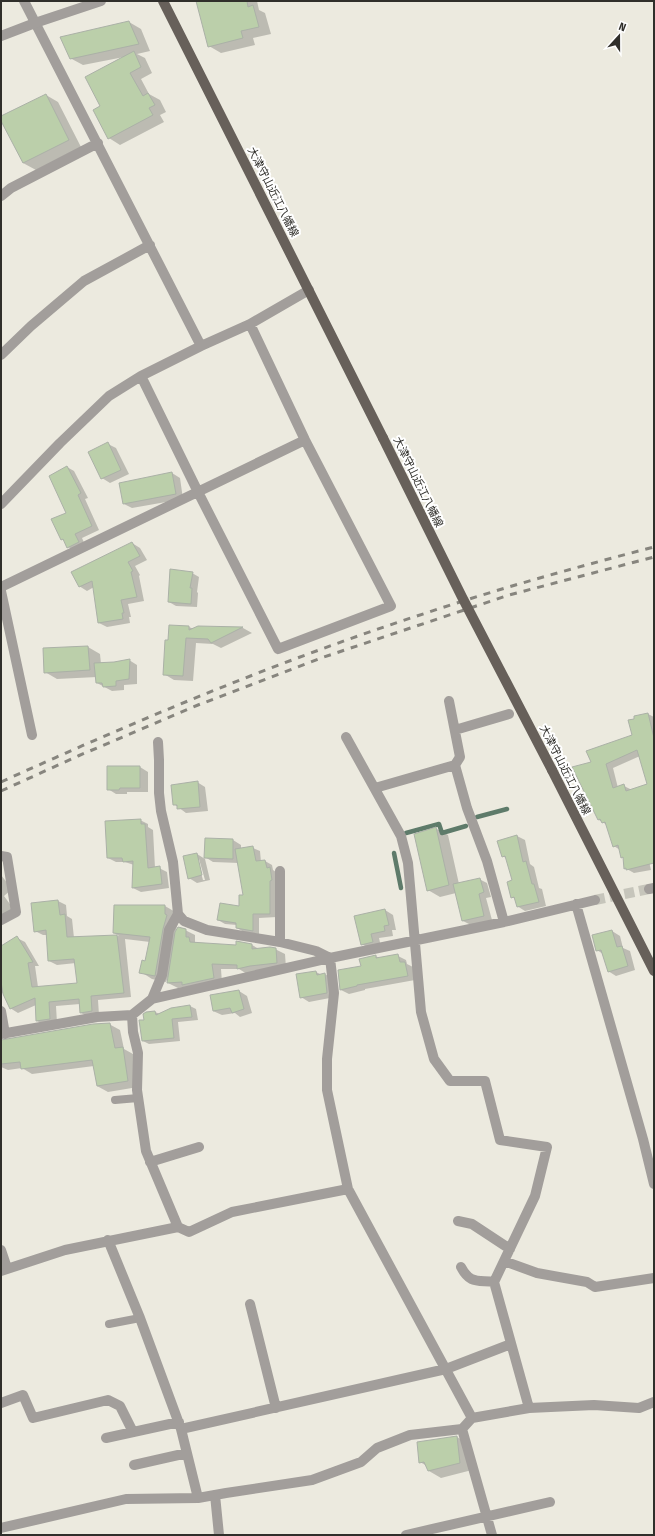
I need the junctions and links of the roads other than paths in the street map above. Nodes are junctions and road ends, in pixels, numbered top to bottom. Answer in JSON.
{"nodes":[{"id":1,"x":24,"y":1,"type":"edge"},
{"id":2,"x":101,"y":1,"type":"edge"},
{"id":3,"x":164,"y":1,"type":"edge"},
{"id":4,"x":35,"y":22,"type":"junction"},
{"id":5,"x":1,"y":36,"type":"edge"},
{"id":6,"x":98,"y":143,"type":"junction"},
{"id":7,"x":1,"y":196,"type":"edge"},
{"id":8,"x":150,"y":245,"type":"junction"},
{"id":9,"x":309,"y":290,"type":"junction"},
{"id":10,"x":250,"y":324,"type":"junction"},
{"id":11,"x":201,"y":346,"type":"junction"},
{"id":12,"x":1,"y":355,"type":"edge"},
{"id":13,"x":141,"y":376,"type":"junction"},
{"id":14,"x":305,"y":440,"type":"junction"},
{"id":15,"x":198,"y":492,"type":"junction"},
{"id":16,"x":1,"y":504,"type":"edge"},
{"id":17,"x":1,"y":587,"type":"edge"},
{"id":18,"x":1,"y":591,"type":"edge"},
{"id":19,"x":449,"y":701,"type":"dead end"},
{"id":20,"x":509,"y":714,"type":"dead end"},
{"id":21,"x":455,"y":730,"type":"junction"},
{"id":22,"x":32,"y":735,"type":"dead end"},
{"id":23,"x":346,"y":737,"type":"dead end"},
{"id":24,"x":158,"y":742,"type":"dead end"},
{"id":25,"x":455,"y":765,"type":"junction"},
{"id":26,"x":375,"y":788,"type":"junction"},
{"id":27,"x":1,"y":856,"type":"edge"},
{"id":28,"x":280,"y":871,"type":"dead end"},
{"id":29,"x":595,"y":900,"type":"tunnel mouth"},
{"id":30,"x":576,"y":904,"type":"junction"},
{"id":31,"x":178,"y":914,"type":"junction"},
{"id":32,"x":1,"y":920,"type":"edge"},
{"id":33,"x":504,"y":922,"type":"junction"},
{"id":34,"x":414,"y":941,"type":"junction"},
{"id":35,"x":280,"y":942,"type":"junction"},
{"id":36,"x":330,"y":958,"type":"junction"},
{"id":37,"x":654,"y":971,"type":"edge"},
{"id":38,"x":152,"y":999,"type":"junction"},
{"id":39,"x":1,"y":1011,"type":"edge"},
{"id":40,"x":132,"y":1015,"type":"junction"},
{"id":41,"x":3,"y":1034,"type":"edge"},
{"id":42,"x":138,"y":1098,"type":"junction"},
{"id":43,"x":115,"y":1100,"type":"dead end"},
{"id":44,"x":199,"y":1147,"type":"dead end"},
{"id":45,"x":150,"y":1162,"type":"junction"},
{"id":46,"x":654,"y":1184,"type":"edge"},
{"id":47,"x":348,"y":1189,"type":"junction"},
{"id":48,"x":458,"y":1221,"type":"dead end"},
{"id":49,"x":178,"y":1227,"type":"junction"},
{"id":50,"x":108,"y":1240,"type":"junction"},
{"id":51,"x":510,"y":1249,"type":"junction"},
{"id":52,"x":1,"y":1250,"type":"edge"},
{"id":53,"x":504,"y":1261,"type":"junction"},
{"id":54,"x":461,"y":1267,"type":"dead end"},
{"id":55,"x":4,"y":1270,"type":"edge"},
{"id":56,"x":654,"y":1278,"type":"edge"},
{"id":57,"x":494,"y":1282,"type":"junction"},
{"id":58,"x":250,"y":1304,"type":"dead end"},
{"id":59,"x":140,"y":1318,"type":"junction"},
{"id":60,"x":109,"y":1324,"type":"dead end"},
{"id":61,"x":511,"y":1344,"type":"junction"},
{"id":62,"x":446,"y":1369,"type":"junction"},
{"id":63,"x":654,"y":1402,"type":"edge"},
{"id":64,"x":1,"y":1403,"type":"edge"},
{"id":65,"x":276,"y":1408,"type":"junction"},
{"id":66,"x":529,"y":1408,"type":"junction"},
{"id":67,"x":472,"y":1418,"type":"junction"},
{"id":68,"x":180,"y":1425,"type":"junction"},
{"id":69,"x":462,"y":1429,"type":"junction"},
{"id":70,"x":133,"y":1432,"type":"junction"},
{"id":71,"x":106,"y":1438,"type":"dead end"},
{"id":72,"x":187,"y":1453,"type":"junction"},
{"id":73,"x":134,"y":1465,"type":"dead end"},
{"id":74,"x":215,"y":1495,"type":"junction"},
{"id":75,"x":198,"y":1498,"type":"junction"},
{"id":76,"x":550,"y":1502,"type":"dead end"},
{"id":77,"x":486,"y":1515,"type":"junction"},
{"id":78,"x":1,"y":1528,"type":"edge"},
{"id":79,"x":219,"y":1535,"type":"edge"},
{"id":80,"x":406,"y":1535,"type":"edge"},
{"id":81,"x":492,"y":1535,"type":"edge"}],
"edges":[{"from":1,"to":4,"type":"street"},
{"from":2,"to":4,"type":"street"},
{"from":3,"to":9,"type":"main road","name":"大津守山近江八幡線"},
{"from":4,"to":5,"type":"street"},
{"from":4,"to":6,"type":"street"},
{"from":6,"to":7,"type":"street"},
{"from":6,"to":8,"type":"street"},
{"from":8,"to":11,"type":"street"},
{"from":8,"to":12,"type":"street"},
{"from":9,"to":10,"type":"street"},
{"from":9,"to":37,"type":"main road","name":"大津守山近江八幡線","bridge":true},
{"from":10,"to":11,"type":"street"},
{"from":10,"to":14,"type":"street"},
{"from":11,"to":13,"type":"street"},
{"from":13,"to":15,"type":"street"},
{"from":13,"to":16,"type":"street"},
{"from":14,"to":15,"type":"street"},
{"from":14,"to":15,"type":"street"},
{"from":15,"to":17,"type":"street"},
{"from":18,"to":22,"type":"street"},
{"from":19,"to":21,"type":"street"},
{"from":20,"to":21,"type":"street"},
{"from":21,"to":25,"type":"street"},
{"from":23,"to":26,"type":"street"},
{"from":24,"to":31,"type":"street"},
{"from":25,"to":26,"type":"street"},
{"from":25,"to":33,"type":"street"},
{"from":26,"to":34,"type":"street"},
{"from":27,"to":32,"type":"street"},
{"from":28,"to":35,"type":"street"},
{"from":29,"to":30,"type":"street"},
{"from":30,"to":33,"type":"street"},
{"from":30,"to":46,"type":"street"},
{"from":31,"to":35,"type":"street"},
{"from":31,"to":38,"type":"street"},
{"from":33,"to":34,"type":"street"},
{"from":34,"to":36,"type":"street"},
{"from":34,"to":51,"type":"street"},
{"from":35,"to":36,"type":"street"},
{"from":36,"to":38,"type":"street"},
{"from":36,"to":47,"type":"street"},
{"from":38,"to":40,"type":"street"},
{"from":39,"to":41,"type":"street"},
{"from":40,"to":41,"type":"street"},
{"from":40,"to":42,"type":"street"},
{"from":42,"to":43,"type":"lane"},
{"from":42,"to":45,"type":"street"},
{"from":44,"to":45,"type":"street"},
{"from":45,"to":49,"type":"street"},
{"from":47,"to":49,"type":"street"},
{"from":47,"to":62,"type":"street"},
{"from":48,"to":51,"type":"street"},
{"from":49,"to":50,"type":"street"},
{"from":50,"to":55,"type":"street"},
{"from":50,"to":59,"type":"street"},
{"from":51,"to":53,"type":"street"},
{"from":52,"to":55,"type":"street"},
{"from":53,"to":56,"type":"street"},
{"from":53,"to":57,"type":"street"},
{"from":54,"to":57,"type":"street"},
{"from":57,"to":61,"type":"street"},
{"from":58,"to":65,"type":"street"},
{"from":59,"to":60,"type":"lane"},
{"from":59,"to":68,"type":"street"},
{"from":61,"to":62,"type":"street"},
{"from":61,"to":66,"type":"street"},
{"from":62,"to":65,"type":"street"},
{"from":62,"to":67,"type":"street"},
{"from":63,"to":66,"type":"street"},
{"from":64,"to":70,"type":"street"},
{"from":65,"to":68,"type":"street"},
{"from":66,"to":67,"type":"street"},
{"from":67,"to":69,"type":"street"},
{"from":68,"to":70,"type":"street"},
{"from":68,"to":72,"type":"street"},
{"from":69,"to":74,"type":"street"},
{"from":69,"to":77,"type":"street"},
{"from":70,"to":71,"type":"street"},
{"from":72,"to":73,"type":"street"},
{"from":72,"to":75,"type":"street"},
{"from":74,"to":75,"type":"street"},
{"from":74,"to":79,"type":"street"},
{"from":75,"to":78,"type":"street"},
{"from":76,"to":77,"type":"street"},
{"from":77,"to":80,"type":"street"},
{"from":77,"to":81,"type":"street"}]}
